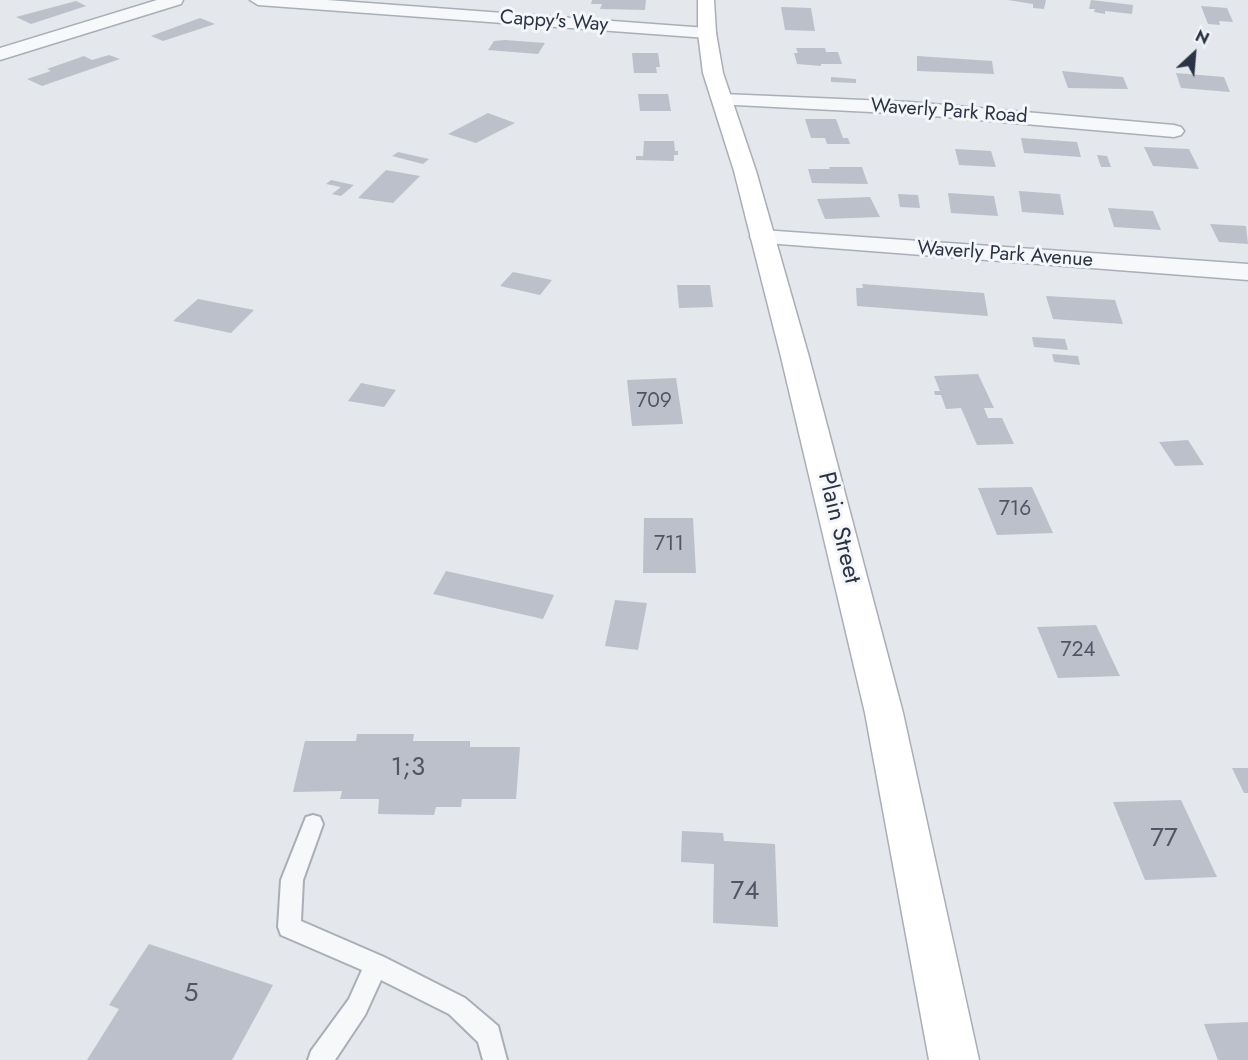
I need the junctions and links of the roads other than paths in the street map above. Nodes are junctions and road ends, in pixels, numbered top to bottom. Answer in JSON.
{"nodes":[{"id":1,"x":175,"y":0,"type":"edge"},
{"id":2,"x":258,"y":0,"type":"edge"},
{"id":3,"x":706,"y":0,"type":"edge"},
{"id":4,"x":706,"y":33,"type":"junction"},
{"id":5,"x":0,"y":54,"type":"edge"},
{"id":6,"x":723,"y":100,"type":"junction"},
{"id":7,"x":1174,"y":131,"type":"dead end"},
{"id":8,"x":762,"y":237,"type":"junction"},
{"id":9,"x":1248,"y":272,"type":"edge"},
{"id":10,"x":313,"y":824,"type":"dead end"},
{"id":11,"x":376,"y":965,"type":"junction"},
{"id":12,"x":320,"y":1060,"type":"edge"},
{"id":13,"x":495,"y":1060,"type":"edge"},
{"id":14,"x":954,"y":1060,"type":"edge"}],
"edges":[{"from":1,"to":5,"type":"street"},
{"from":2,"to":4,"type":"street","name":"Cappy's Way"},
{"from":3,"to":4,"type":"main road","name":"Plain Street"},
{"from":4,"to":6,"type":"main road","name":"Plain Street"},
{"from":6,"to":7,"type":"street","name":"Waverly Park Road"},
{"from":6,"to":8,"type":"main road","name":"Plain Street"},
{"from":8,"to":9,"type":"street","name":"Waverly Park Avenue"},
{"from":8,"to":14,"type":"main road","name":"Plain Street"},
{"from":10,"to":11,"type":"lane"},
{"from":11,"to":12,"type":"lane"},
{"from":11,"to":13,"type":"lane"}]}
